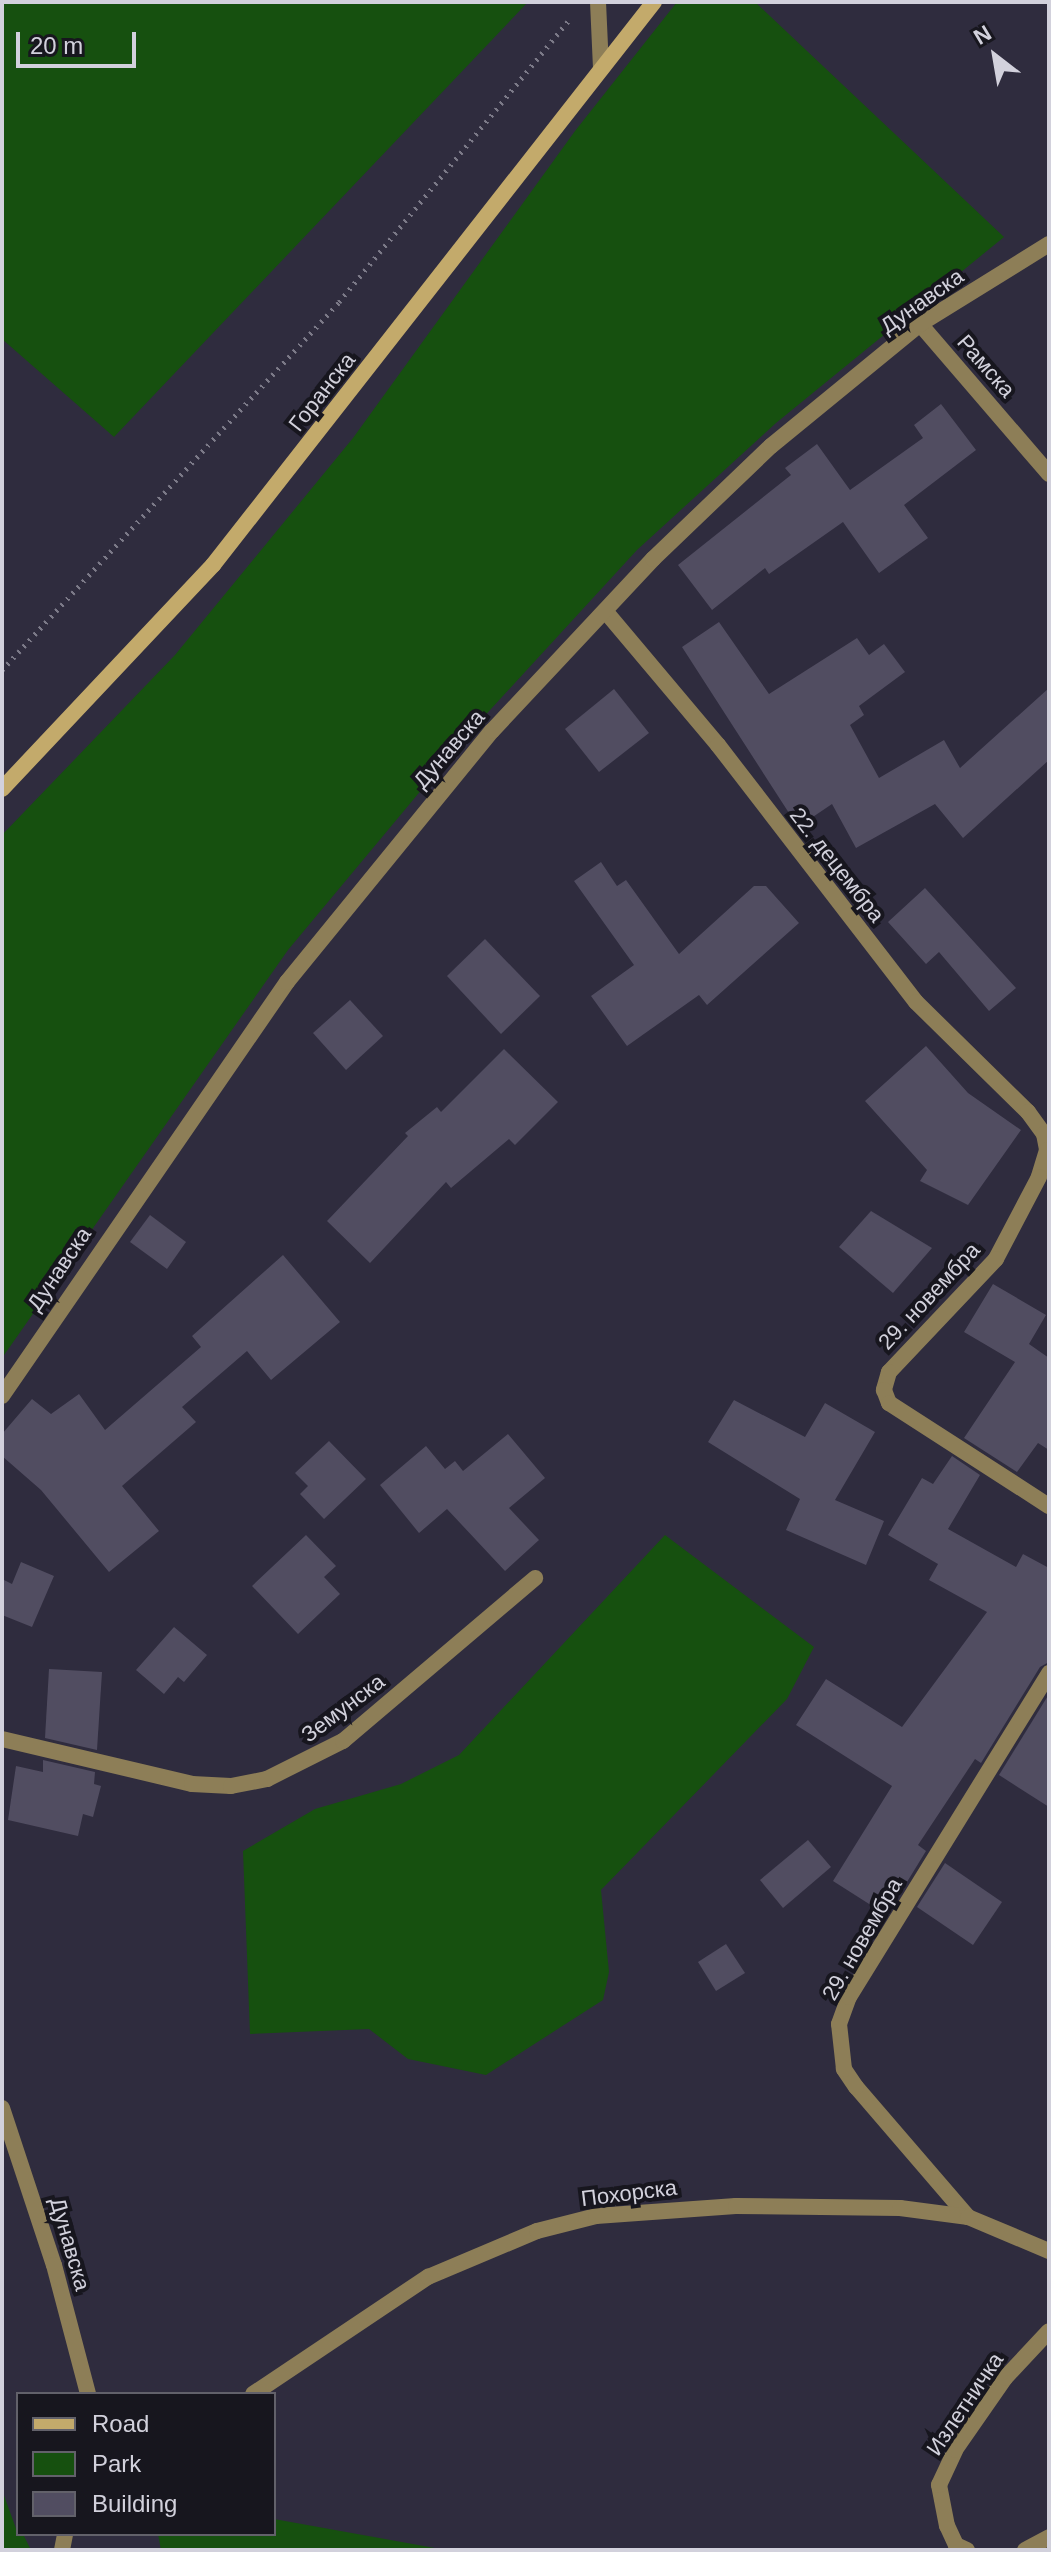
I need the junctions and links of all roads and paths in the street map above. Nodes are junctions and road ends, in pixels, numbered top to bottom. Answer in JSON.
{"nodes":[{"id":1,"x":598,"y":2,"type":"edge"},
{"id":2,"x":654,"y":2,"type":"edge"},
{"id":3,"x":573,"y":14,"type":"dead end"},
{"id":4,"x":601,"y":69,"type":"junction"},
{"id":5,"x":1049,"y":244,"type":"edge"},
{"id":6,"x":920,"y":324,"type":"junction"},
{"id":7,"x":1049,"y":474,"type":"edge"},
{"id":8,"x":606,"y":612,"type":"junction"},
{"id":9,"x":2,"y":670,"type":"edge"},
{"id":10,"x":2,"y":789,"type":"edge"},
{"id":11,"x":1044,"y":1134,"type":"joint"},
{"id":12,"x":2,"y":1396,"type":"edge"},
{"id":13,"x":1049,"y":1506,"type":"edge"},
{"id":14,"x":535,"y":1578,"type":"dead end"},
{"id":15,"x":1049,"y":1673,"type":"edge"},
{"id":16,"x":2,"y":1739,"type":"edge"},
{"id":17,"x":2,"y":2108,"type":"edge"},
{"id":18,"x":968,"y":2217,"type":"junction"},
{"id":19,"x":1049,"y":2251,"type":"edge"},
{"id":20,"x":1049,"y":2331,"type":"edge"},
{"id":21,"x":87,"y":2392,"type":"edge"},
{"id":22,"x":256,"y":2392,"type":"edge"},
{"id":23,"x":1049,"y":2537,"type":"edge"},
{"id":24,"x":967,"y":2550,"type":"edge"},
{"id":25,"x":1025,"y":2550,"type":"edge"}],
"edges":[{"from":1,"to":4,"type":"street"},
{"from":2,"to":4,"type":"main road","name":"Горанска"},
{"from":3,"to":9,"type":"path"},
{"from":4,"to":10,"type":"main road","name":"Горанска"},
{"from":5,"to":6,"type":"street","name":"Дунавска"},
{"from":6,"to":7,"type":"street","name":"Рамска"},
{"from":6,"to":8,"type":"street","name":"Дунавска"},
{"from":8,"to":11,"type":"street","name":"22. децембра"},
{"from":8,"to":12,"type":"street","name":"Дунавска"},
{"from":11,"to":13,"type":"street","name":"29. новембра"},
{"from":14,"to":16,"type":"street","name":"Земунска"},
{"from":15,"to":18,"type":"street","name":"29. новембра"},
{"from":17,"to":21,"type":"street","name":"Дунавска"},
{"from":18,"to":19,"type":"street","name":"Похорска"},
{"from":18,"to":22,"type":"street","name":"Похорска"},
{"from":20,"to":24,"type":"street","name":"Излетничка"},
{"from":23,"to":25,"type":"street"}]}
